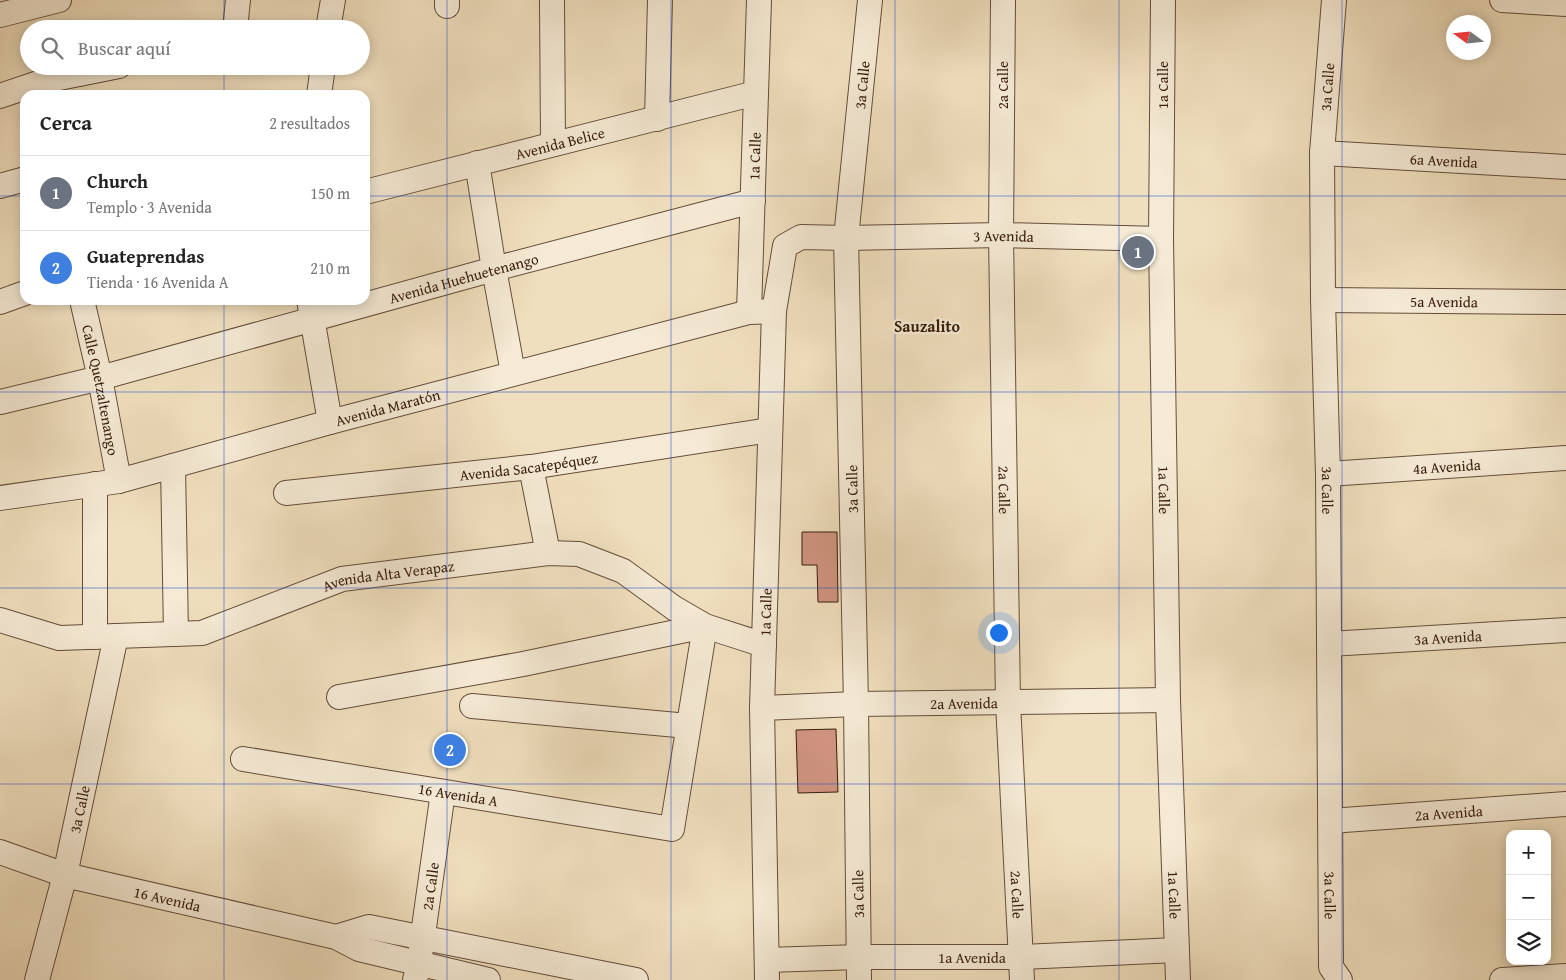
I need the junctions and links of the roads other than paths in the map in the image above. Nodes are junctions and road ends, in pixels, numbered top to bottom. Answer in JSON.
{"nodes":[{"id":1,"x":60,"y":0,"type":"edge"},
{"id":2,"x":238,"y":0,"type":"edge"},
{"id":3,"x":333,"y":0,"type":"edge"},
{"id":4,"x":552,"y":0,"type":"edge"},
{"id":5,"x":660,"y":0,"type":"edge"},
{"id":6,"x":758,"y":0,"type":"edge"},
{"id":7,"x":870,"y":0,"type":"edge"},
{"id":8,"x":1003,"y":0,"type":"edge"},
{"id":9,"x":1163,"y":0,"type":"edge"},
{"id":10,"x":1334,"y":0,"type":"edge"},
{"id":11,"x":1502,"y":0,"type":"edge"},
{"id":12,"x":1566,"y":4,"type":"edge"},
{"id":13,"x":30,"y":12,"type":"edge"},
{"id":14,"x":0,"y":15,"type":"edge"},
{"id":15,"x":236,"y":20,"type":"edge"},
{"id":16,"x":330,"y":20,"type":"edge"},
{"id":17,"x":74,"y":75,"type":"edge"},
{"id":18,"x":322,"y":75,"type":"edge"},
{"id":19,"x":44,"y":81,"type":"edge"},
{"id":20,"x":320,"y":90,"type":"edge"},
{"id":21,"x":756,"y":93,"type":"junction"},
{"id":22,"x":0,"y":96,"type":"edge"},
{"id":23,"x":657,"y":119,"type":"junction"},
{"id":24,"x":553,"y":144,"type":"junction"},
{"id":25,"x":1322,"y":153,"type":"junction"},
{"id":26,"x":477,"y":163,"type":"junction"},
{"id":27,"x":1566,"y":168,"type":"edge"},
{"id":28,"x":20,"y":180,"type":"edge"},
{"id":29,"x":0,"y":186,"type":"edge"},
{"id":30,"x":370,"y":191,"type":"edge"},
{"id":31,"x":753,"y":201,"type":"junction"},
{"id":32,"x":1001,"y":235,"type":"junction"},
{"id":33,"x":846,"y":238,"type":"junction"},
{"id":34,"x":1161,"y":239,"type":"junction"},
{"id":35,"x":785,"y":246,"type":"joint"},
{"id":36,"x":494,"y":269,"type":"junction"},
{"id":37,"x":20,"y":295,"type":"edge"},
{"id":38,"x":370,"y":297,"type":"edge"},
{"id":39,"x":1323,"y":300,"type":"junction"},
{"id":40,"x":0,"y":302,"type":"edge"},
{"id":41,"x":1566,"y":302,"type":"edge"},
{"id":42,"x":83,"y":305,"type":"edge"},
{"id":43,"x":332,"y":305,"type":"edge"},
{"id":44,"x":310,"y":310,"type":"edge"},
{"id":45,"x":774,"y":310,"type":"junction"},
{"id":46,"x":749,"y":312,"type":"junction"},
{"id":47,"x":513,"y":374,"type":"junction"},
{"id":48,"x":100,"y":378,"type":"junction"},
{"id":49,"x":0,"y":402,"type":"edge"},
{"id":50,"x":330,"y":422,"type":"junction"},
{"id":51,"x":770,"y":430,"type":"junction"},
{"id":52,"x":1566,"y":458,"type":"edge"},
{"id":53,"x":173,"y":466,"type":"junction"},
{"id":54,"x":531,"y":467,"type":"junction"},
{"id":55,"x":1328,"y":474,"type":"junction"},
{"id":56,"x":119,"y":481,"type":"junction"},
{"id":57,"x":95,"y":484,"type":"junction"},
{"id":58,"x":286,"y":493,"type":"dead end"},
{"id":59,"x":0,"y":498,"type":"edge"},
{"id":60,"x":548,"y":553,"type":"junction"},
{"id":61,"x":0,"y":620,"type":"edge"},
{"id":62,"x":705,"y":626,"type":"junction"},
{"id":63,"x":1566,"y":630,"type":"edge"},
{"id":64,"x":176,"y":634,"type":"junction"},
{"id":65,"x":106,"y":636,"type":"junction"},
{"id":66,"x":1329,"y":644,"type":"junction"},
{"id":67,"x":764,"y":645,"type":"junction"},
{"id":68,"x":339,"y":697,"type":"dead end"},
{"id":69,"x":1168,"y":700,"type":"junction"},
{"id":70,"x":1008,"y":703,"type":"junction"},
{"id":71,"x":856,"y":704,"type":"junction"},
{"id":72,"x":472,"y":706,"type":"dead end"},
{"id":73,"x":762,"y":708,"type":"junction"},
{"id":74,"x":688,"y":726,"type":"junction"},
{"id":75,"x":243,"y":759,"type":"dead end"},
{"id":76,"x":443,"y":792,"type":"junction"},
{"id":77,"x":1566,"y":804,"type":"edge"},
{"id":78,"x":1330,"y":820,"type":"junction"},
{"id":79,"x":0,"y":852,"type":"edge"},
{"id":80,"x":65,"y":875,"type":"junction"},
{"id":81,"x":336,"y":937,"type":"junction"},
{"id":82,"x":422,"y":938,"type":"junction"},
{"id":83,"x":1177,"y":950,"type":"junction"},
{"id":84,"x":1022,"y":968,"type":"edge"},
{"id":85,"x":859,"y":969,"type":"edge"},
{"id":86,"x":767,"y":970,"type":"edge"},
{"id":87,"x":417,"y":972,"type":"edge"},
{"id":88,"x":1566,"y":976,"type":"edge"},
{"id":89,"x":37,"y":980,"type":"edge"},
{"id":90,"x":488,"y":980,"type":"edge"},
{"id":91,"x":636,"y":980,"type":"edge"},
{"id":92,"x":1178,"y":980,"type":"edge"},
{"id":93,"x":1340,"y":980,"type":"edge"},
{"id":94,"x":1502,"y":980,"type":"edge"}],
"edges":[{"from":1,"to":13,"type":"street"},
{"from":2,"to":15,"type":"street"},
{"from":3,"to":16,"type":"street"},
{"from":4,"to":24,"type":"street"},
{"from":5,"to":23,"type":"street"},
{"from":6,"to":21,"type":"street","name":"1a Calle"},
{"from":7,"to":33,"type":"street","name":"3a Calle"},
{"from":8,"to":32,"type":"street","name":"2a Calle"},
{"from":9,"to":34,"type":"street","name":"1a Calle"},
{"from":10,"to":25,"type":"street","name":"3a Calle"},
{"from":11,"to":12,"type":"street"},
{"from":13,"to":14,"type":"street"},
{"from":17,"to":19,"type":"street"},
{"from":18,"to":20,"type":"street"},
{"from":19,"to":22,"type":"street"},
{"from":21,"to":23,"type":"street","name":"Avenida Belice"},
{"from":21,"to":31,"type":"street","name":"1a Calle"},
{"from":23,"to":24,"type":"street","name":"Avenida Belice"},
{"from":24,"to":26,"type":"street","name":"Avenida Belice"},
{"from":25,"to":27,"type":"street","name":"6a Avenida"},
{"from":25,"to":39,"type":"street","name":"3a Calle"},
{"from":26,"to":30,"type":"street","name":"Avenida Belice"},
{"from":26,"to":36,"type":"street"},
{"from":28,"to":29,"type":"street"},
{"from":31,"to":36,"type":"street","name":"Avenida Huehuetenango"},
{"from":31,"to":46,"type":"street","name":"1a Calle"},
{"from":32,"to":33,"type":"street","name":"3 Avenida"},
{"from":32,"to":34,"type":"street","name":"3 Avenida"},
{"from":32,"to":70,"type":"street","name":"2a Calle"},
{"from":33,"to":35,"type":"street","name":"3 Avenida"},
{"from":33,"to":71,"type":"street","name":"3a Calle"},
{"from":34,"to":69,"type":"street","name":"1a Calle"},
{"from":35,"to":45,"type":"street","name":"1a Calle"},
{"from":36,"to":38,"type":"street","name":"Avenida Huehuetenango"},
{"from":36,"to":47,"type":"street"},
{"from":37,"to":40,"type":"street"},
{"from":39,"to":41,"type":"street","name":"5a Avenida"},
{"from":39,"to":55,"type":"street","name":"3a Calle"},
{"from":42,"to":48,"type":"street","name":"Calle Quetzaltenango"},
{"from":43,"to":44,"type":"street","name":"Avenida Huehuetenango"},
{"from":44,"to":48,"type":"street","name":"Avenida Huehuetenango"},
{"from":44,"to":50,"type":"street"},
{"from":45,"to":46,"type":"street","name":"Avenida Maratón"},
{"from":45,"to":51,"type":"street","name":"1a Calle"},
{"from":46,"to":47,"type":"street","name":"Avenida Maratón"},
{"from":47,"to":50,"type":"street","name":"Avenida Maratón"},
{"from":48,"to":49,"type":"street","name":"Avenida Huehuetenango"},
{"from":48,"to":56,"type":"street","name":"Calle Quetzaltenango"},
{"from":50,"to":53,"type":"street","name":"Avenida Maratón"},
{"from":51,"to":54,"type":"street","name":"Avenida Sacatepéquez"},
{"from":51,"to":67,"type":"street","name":"1a Calle"},
{"from":52,"to":55,"type":"street","name":"4a Avenida"},
{"from":53,"to":56,"type":"street","name":"Avenida Maratón"},
{"from":53,"to":64,"type":"street"},
{"from":54,"to":58,"type":"street","name":"Avenida Sacatepéquez"},
{"from":54,"to":60,"type":"street"},
{"from":55,"to":66,"type":"street","name":"3a Calle"},
{"from":56,"to":57,"type":"street","name":"Avenida Maratón"},
{"from":57,"to":59,"type":"street","name":"Avenida Maratón"},
{"from":57,"to":65,"type":"street"},
{"from":60,"to":62,"type":"street","name":"Avenida Alta Verapaz"},
{"from":60,"to":64,"type":"street","name":"Avenida Alta Verapaz"},
{"from":61,"to":65,"type":"street","name":"Avenida Alta Verapaz"},
{"from":62,"to":67,"type":"street","name":"Avenida Alta Verapaz"},
{"from":62,"to":68,"type":"street"},
{"from":62,"to":74,"type":"street"},
{"from":63,"to":66,"type":"street","name":"3a Avenida"},
{"from":64,"to":65,"type":"street","name":"Avenida Alta Verapaz"},
{"from":65,"to":80,"type":"street","name":"3a Calle"},
{"from":66,"to":78,"type":"street","name":"3a Calle"},
{"from":67,"to":73,"type":"street","name":"1a Calle"},
{"from":69,"to":70,"type":"street","name":"2a Avenida"},
{"from":69,"to":83,"type":"street","name":"1a Calle"},
{"from":70,"to":71,"type":"street","name":"2a Avenida"},
{"from":70,"to":84,"type":"street","name":"2a Calle"},
{"from":71,"to":73,"type":"street","name":"2a Avenida"},
{"from":71,"to":85,"type":"street","name":"3a Calle"},
{"from":72,"to":74,"type":"street"},
{"from":73,"to":86,"type":"street","name":"1a Calle"},
{"from":74,"to":76,"type":"street","name":"16 Avenida A"},
{"from":75,"to":76,"type":"street","name":"16 Avenida A"},
{"from":76,"to":82,"type":"street","name":"2a Calle"},
{"from":77,"to":78,"type":"street","name":"2a Avenida"},
{"from":78,"to":93,"type":"street","name":"3a Calle"},
{"from":79,"to":80,"type":"street","name":"16 Avenida"},
{"from":80,"to":81,"type":"street","name":"16 Avenida"},
{"from":80,"to":89,"type":"street","name":"3a Calle"},
{"from":81,"to":82,"type":"street","name":"16 Avenida"},
{"from":81,"to":87,"type":"street","name":"16 Avenida"},
{"from":82,"to":87,"type":"street","name":"2a Calle"},
{"from":82,"to":91,"type":"street","name":"16 Avenida"},
{"from":83,"to":84,"type":"street","name":"1a Avenida"},
{"from":83,"to":92,"type":"street","name":"1a Calle"},
{"from":84,"to":85,"type":"street","name":"1a Avenida"},
{"from":85,"to":86,"type":"street","name":"1a Avenida"},
{"from":87,"to":90,"type":"street","name":"16 Avenida"},
{"from":88,"to":94,"type":"street"}]}
